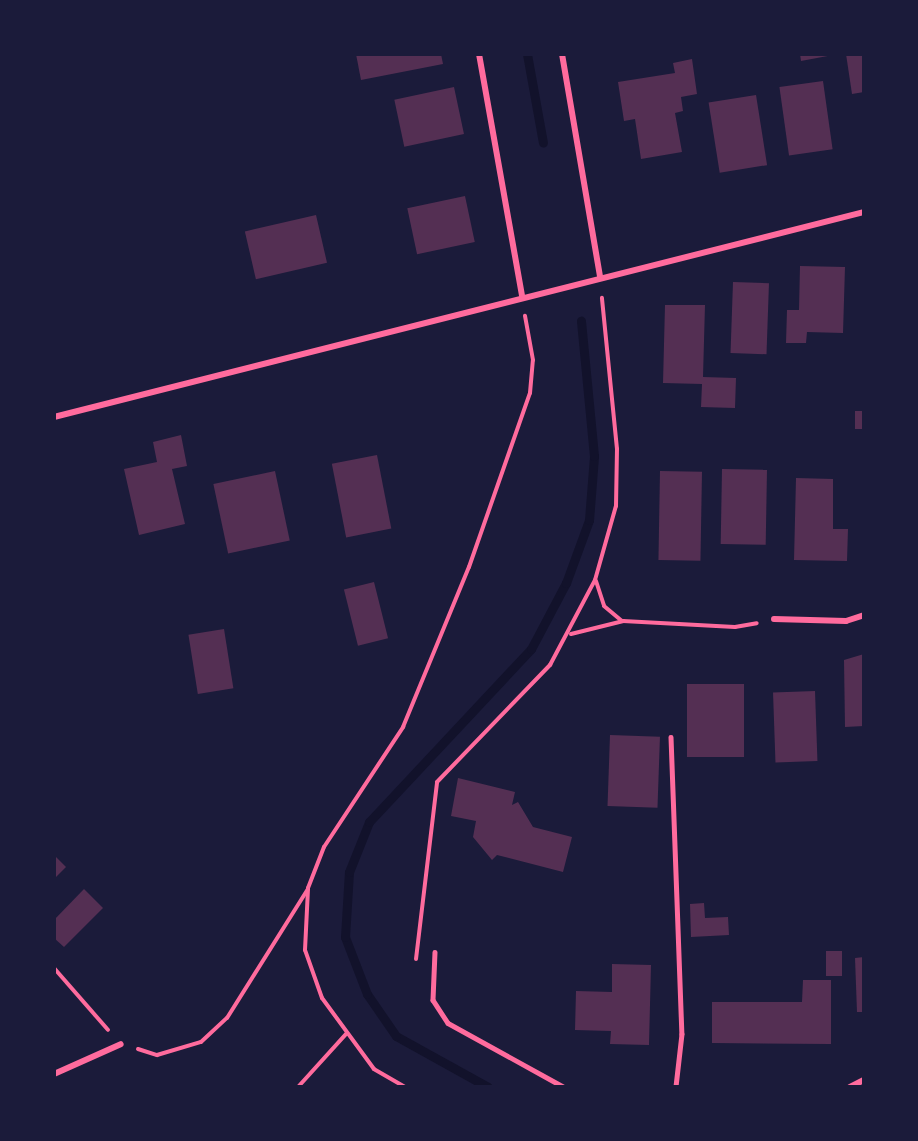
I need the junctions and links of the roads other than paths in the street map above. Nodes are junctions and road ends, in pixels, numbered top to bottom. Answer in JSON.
{"nodes":[{"id":1,"x":479,"y":54,"type":"edge"},
{"id":2,"x":562,"y":54,"type":"edge"},
{"id":3,"x":864,"y":212,"type":"edge"},
{"id":4,"x":600,"y":277,"type":"junction"},
{"id":5,"x":522,"y":296,"type":"junction"},
{"id":6,"x":54,"y":417,"type":"edge"},
{"id":7,"x":864,"y":615,"type":"edge"},
{"id":8,"x":774,"y":620,"type":"road end"},
{"id":9,"x":671,"y":737,"type":"dead end"},
{"id":10,"x":435,"y":952,"type":"dead end"},
{"id":11,"x":121,"y":1044,"type":"road end"},
{"id":12,"x":54,"y":1074,"type":"edge"},
{"id":13,"x":864,"y":1080,"type":"edge"},
{"id":14,"x":564,"y":1087,"type":"edge"},
{"id":15,"x":676,"y":1087,"type":"edge"},
{"id":16,"x":850,"y":1087,"type":"edge"}],
"edges":[{"from":1,"to":5,"type":"street"},
{"from":2,"to":4,"type":"street"},
{"from":3,"to":4,"type":"street"},
{"from":4,"to":5,"type":"street"},
{"from":5,"to":6,"type":"street"},
{"from":7,"to":8,"type":"street"},
{"from":9,"to":15,"type":"lane"},
{"from":10,"to":14,"type":"lane"},
{"from":11,"to":12,"type":"street"},
{"from":13,"to":16,"type":"street"}]}
